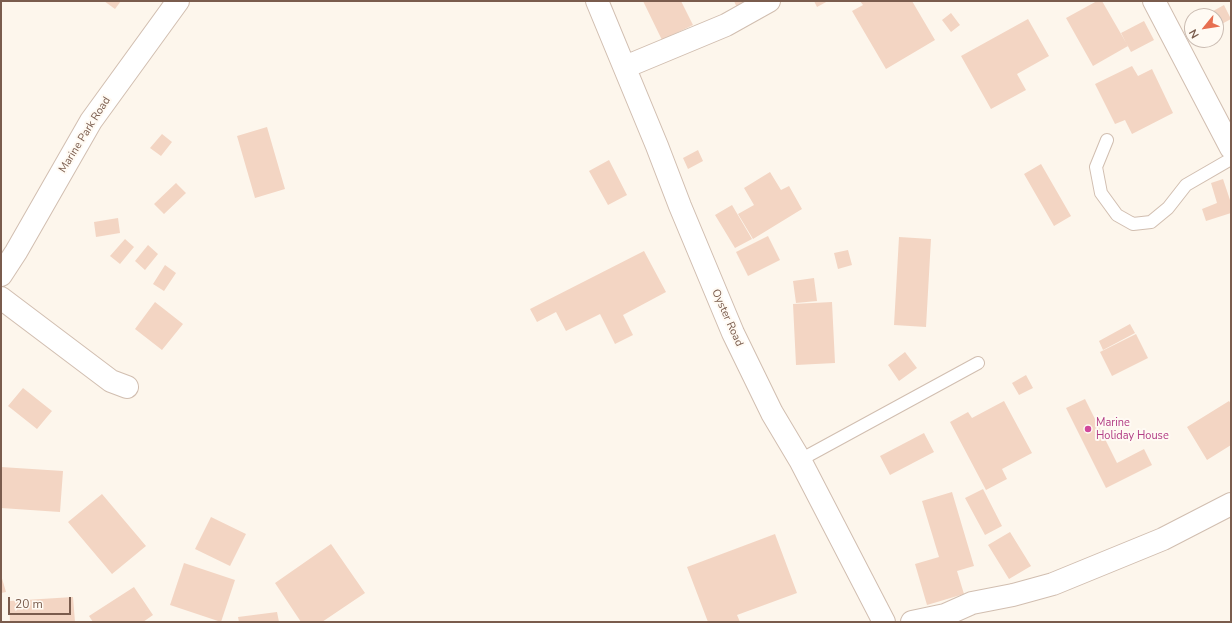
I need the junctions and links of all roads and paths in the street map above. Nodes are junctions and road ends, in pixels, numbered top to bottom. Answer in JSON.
{"nodes":[{"id":1,"x":178,"y":1,"type":"edge"},
{"id":2,"x":597,"y":1,"type":"edge"},
{"id":3,"x":769,"y":1,"type":"edge"},
{"id":4,"x":1154,"y":1,"type":"edge"},
{"id":5,"x":625,"y":67,"type":"junction"},
{"id":6,"x":1107,"y":140,"type":"dead end"},
{"id":7,"x":1231,"y":148,"type":"edge"},
{"id":8,"x":1231,"y":159,"type":"edge"},
{"id":9,"x":1,"y":275,"type":"edge"},
{"id":10,"x":1,"y":298,"type":"edge"},
{"id":11,"x":978,"y":363,"type":"dead end"},
{"id":12,"x":127,"y":386,"type":"dead end"},
{"id":13,"x":800,"y":460,"type":"junction"},
{"id":14,"x":1231,"y":504,"type":"edge"},
{"id":15,"x":944,"y":618,"type":"edge"},
{"id":16,"x":884,"y":622,"type":"edge"},
{"id":17,"x":912,"y":622,"type":"edge"}],
"edges":[{"from":1,"to":9,"type":"street","name":"Marine Park Road"},
{"from":2,"to":5,"type":"street","name":"Oyster Road"},
{"from":3,"to":5,"type":"street"},
{"from":4,"to":7,"type":"street"},
{"from":5,"to":13,"type":"street","name":"Oyster Road"},
{"from":6,"to":8,"type":"lane"},
{"from":10,"to":12,"type":"street"},
{"from":11,"to":13,"type":"lane"},
{"from":13,"to":16,"type":"street","name":"Oyster Road"},
{"from":14,"to":15,"type":"street"},
{"from":15,"to":17,"type":"street"}]}
